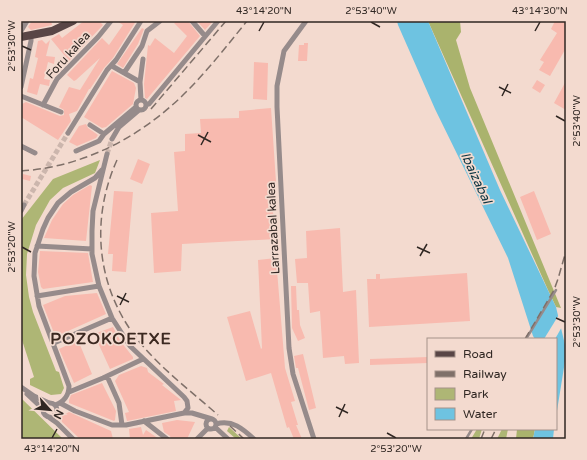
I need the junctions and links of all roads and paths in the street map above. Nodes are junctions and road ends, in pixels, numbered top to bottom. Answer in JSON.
{"nodes":[{"id":1,"x":27,"y":21,"type":"edge"},
{"id":2,"x":73,"y":21,"type":"edge"},
{"id":3,"x":111,"y":21,"type":"edge"},
{"id":4,"x":141,"y":21,"type":"edge"},
{"id":5,"x":160,"y":21,"type":"edge"},
{"id":6,"x":192,"y":21,"type":"edge"},
{"id":7,"x":218,"y":21,"type":"edge"},
{"id":8,"x":306,"y":21,"type":"edge"},
{"id":9,"x":21,"y":31,"type":"edge"},
{"id":10,"x":31,"y":35,"type":"junction"},
{"id":11,"x":205,"y":36,"type":"junction"},
{"id":12,"x":21,"y":37,"type":"edge"},
{"id":13,"x":143,"y":59,"type":"dead end"},
{"id":14,"x":112,"y":66,"type":"junction"},
{"id":15,"x":124,"y":73,"type":"junction"},
{"id":16,"x":140,"y":82,"type":"junction"},
{"id":17,"x":21,"y":87,"type":"edge"},
{"id":18,"x":21,"y":96,"type":"edge"},
{"id":19,"x":140,"y":100,"type":"junction"},
{"id":20,"x":43,"y":105,"type":"junction"},
{"id":21,"x":146,"y":105,"type":"junction"},
{"id":22,"x":137,"y":108,"type":"junction"},
{"id":23,"x":61,"y":112,"type":"dead end"},
{"id":24,"x":90,"y":125,"type":"dead end"},
{"id":25,"x":68,"y":133,"type":"tunnel mouth"},
{"id":26,"x":104,"y":134,"type":"junction"},
{"id":27,"x":112,"y":139,"type":"tunnel mouth"},
{"id":28,"x":21,"y":146,"type":"edge"},
{"id":29,"x":76,"y":151,"type":"dead end"},
{"id":30,"x":35,"y":153,"type":"dead end"},
{"id":31,"x":107,"y":154,"type":"tunnel mouth"},
{"id":32,"x":103,"y":167,"type":"junction"},
{"id":33,"x":90,"y":181,"type":"junction"},
{"id":34,"x":97,"y":191,"type":"junction"},
{"id":35,"x":24,"y":205,"type":"dead end"},
{"id":36,"x":21,"y":211,"type":"edge"},
{"id":37,"x":37,"y":246,"type":"junction"},
{"id":38,"x":92,"y":249,"type":"junction"},
{"id":39,"x":99,"y":286,"type":"junction"},
{"id":40,"x":556,"y":290,"type":"dead end"},
{"id":41,"x":37,"y":296,"type":"junction"},
{"id":42,"x":112,"y":318,"type":"junction"},
{"id":43,"x":527,"y":338,"type":"edge"},
{"id":44,"x":54,"y":343,"type":"junction"},
{"id":45,"x":143,"y":359,"type":"junction"},
{"id":46,"x":107,"y":376,"type":"junction"},
{"id":47,"x":21,"y":387,"type":"edge"},
{"id":48,"x":69,"y":392,"type":"junction"},
{"id":49,"x":49,"y":403,"type":"junction"},
{"id":50,"x":58,"y":404,"type":"junction"},
{"id":51,"x":188,"y":408,"type":"junction"},
{"id":52,"x":43,"y":409,"type":"junction"},
{"id":53,"x":56,"y":412,"type":"junction"},
{"id":54,"x":184,"y":413,"type":"junction"},
{"id":55,"x":192,"y":413,"type":"junction"},
{"id":56,"x":47,"y":416,"type":"junction"},
{"id":57,"x":198,"y":416,"type":"junction"},
{"id":58,"x":212,"y":419,"type":"junction"},
{"id":59,"x":144,"y":421,"type":"junction"},
{"id":60,"x":57,"y":423,"type":"junction"},
{"id":61,"x":122,"y":425,"type":"junction"},
{"id":62,"x":207,"y":425,"type":"junction"},
{"id":63,"x":216,"y":426,"type":"junction"},
{"id":64,"x":471,"y":430,"type":"edge"},
{"id":65,"x":73,"y":439,"type":"edge"},
{"id":66,"x":167,"y":439,"type":"edge"},
{"id":67,"x":197,"y":439,"type":"edge"},
{"id":68,"x":228,"y":439,"type":"edge"},
{"id":69,"x":254,"y":439,"type":"edge"},
{"id":70,"x":314,"y":439,"type":"edge"},
{"id":71,"x":466,"y":439,"type":"edge"}],
"edges":[{"from":1,"to":9,"type":"street"},
{"from":2,"to":10,"type":"main road"},
{"from":3,"to":20,"type":"street","name":"Foru kalea"},
{"from":4,"to":14,"type":"street"},
{"from":5,"to":15,"type":"street"},
{"from":6,"to":11,"type":"street"},
{"from":7,"to":11,"type":"street"},
{"from":8,"to":70,"type":"street","name":"Larrazabal kalea"},
{"from":10,"to":12,"type":"main road"},
{"from":10,"to":17,"type":"street"},
{"from":11,"to":21,"type":"street"},
{"from":13,"to":16,"type":"street"},
{"from":14,"to":15,"type":"street"},
{"from":14,"to":25,"type":"street"},
{"from":15,"to":16,"type":"street"},
{"from":16,"to":19,"type":"street"},
{"from":18,"to":20,"type":"street"},
{"from":19,"to":21,"type":"street"},
{"from":19,"to":22,"type":"street"},
{"from":20,"to":23,"type":"street"},
{"from":21,"to":22,"type":"street"},
{"from":22,"to":26,"type":"street"},
{"from":22,"to":27,"type":"street"},
{"from":24,"to":26,"type":"street"},
{"from":26,"to":29,"type":"street"},
{"from":28,"to":30,"type":"street"},
{"from":31,"to":32,"type":"street"},
{"from":32,"to":33,"type":"street"},
{"from":32,"to":34,"type":"street"},
{"from":33,"to":34,"type":"street"},
{"from":33,"to":37,"type":"street"},
{"from":34,"to":38,"type":"street"},
{"from":35,"to":36,"type":"street"},
{"from":37,"to":38,"type":"street"},
{"from":37,"to":41,"type":"street"},
{"from":38,"to":39,"type":"street"},
{"from":39,"to":41,"type":"street"},
{"from":39,"to":42,"type":"street"},
{"from":40,"to":43,"type":"lane"},
{"from":41,"to":44,"type":"street"},
{"from":42,"to":44,"type":"street"},
{"from":42,"to":45,"type":"street"},
{"from":44,"to":48,"type":"street"},
{"from":45,"to":46,"type":"street"},
{"from":45,"to":51,"type":"street"},
{"from":46,"to":48,"type":"street"},
{"from":46,"to":61,"type":"street"},
{"from":47,"to":49,"type":"street"},
{"from":47,"to":52,"type":"street"},
{"from":48,"to":50,"type":"street"},
{"from":49,"to":50,"type":"street"},
{"from":49,"to":52,"type":"street"},
{"from":50,"to":53,"type":"street"},
{"from":50,"to":61,"type":"street"},
{"from":51,"to":54,"type":"street"},
{"from":51,"to":55,"type":"street"},
{"from":52,"to":56,"type":"street"},
{"from":53,"to":56,"type":"street"},
{"from":53,"to":60,"type":"street"},
{"from":54,"to":55,"type":"street"},
{"from":54,"to":59,"type":"street"},
{"from":55,"to":57,"type":"street"},
{"from":56,"to":60,"type":"street"},
{"from":57,"to":58,"type":"street"},
{"from":57,"to":62,"type":"street"},
{"from":58,"to":62,"type":"street"},
{"from":58,"to":63,"type":"street"},
{"from":59,"to":61,"type":"street"},
{"from":59,"to":66,"type":"street"},
{"from":60,"to":65,"type":"street"},
{"from":62,"to":63,"type":"street"},
{"from":62,"to":67,"type":"street"},
{"from":63,"to":68,"type":"street"},
{"from":63,"to":69,"type":"street"},
{"from":64,"to":71,"type":"lane"}]}
